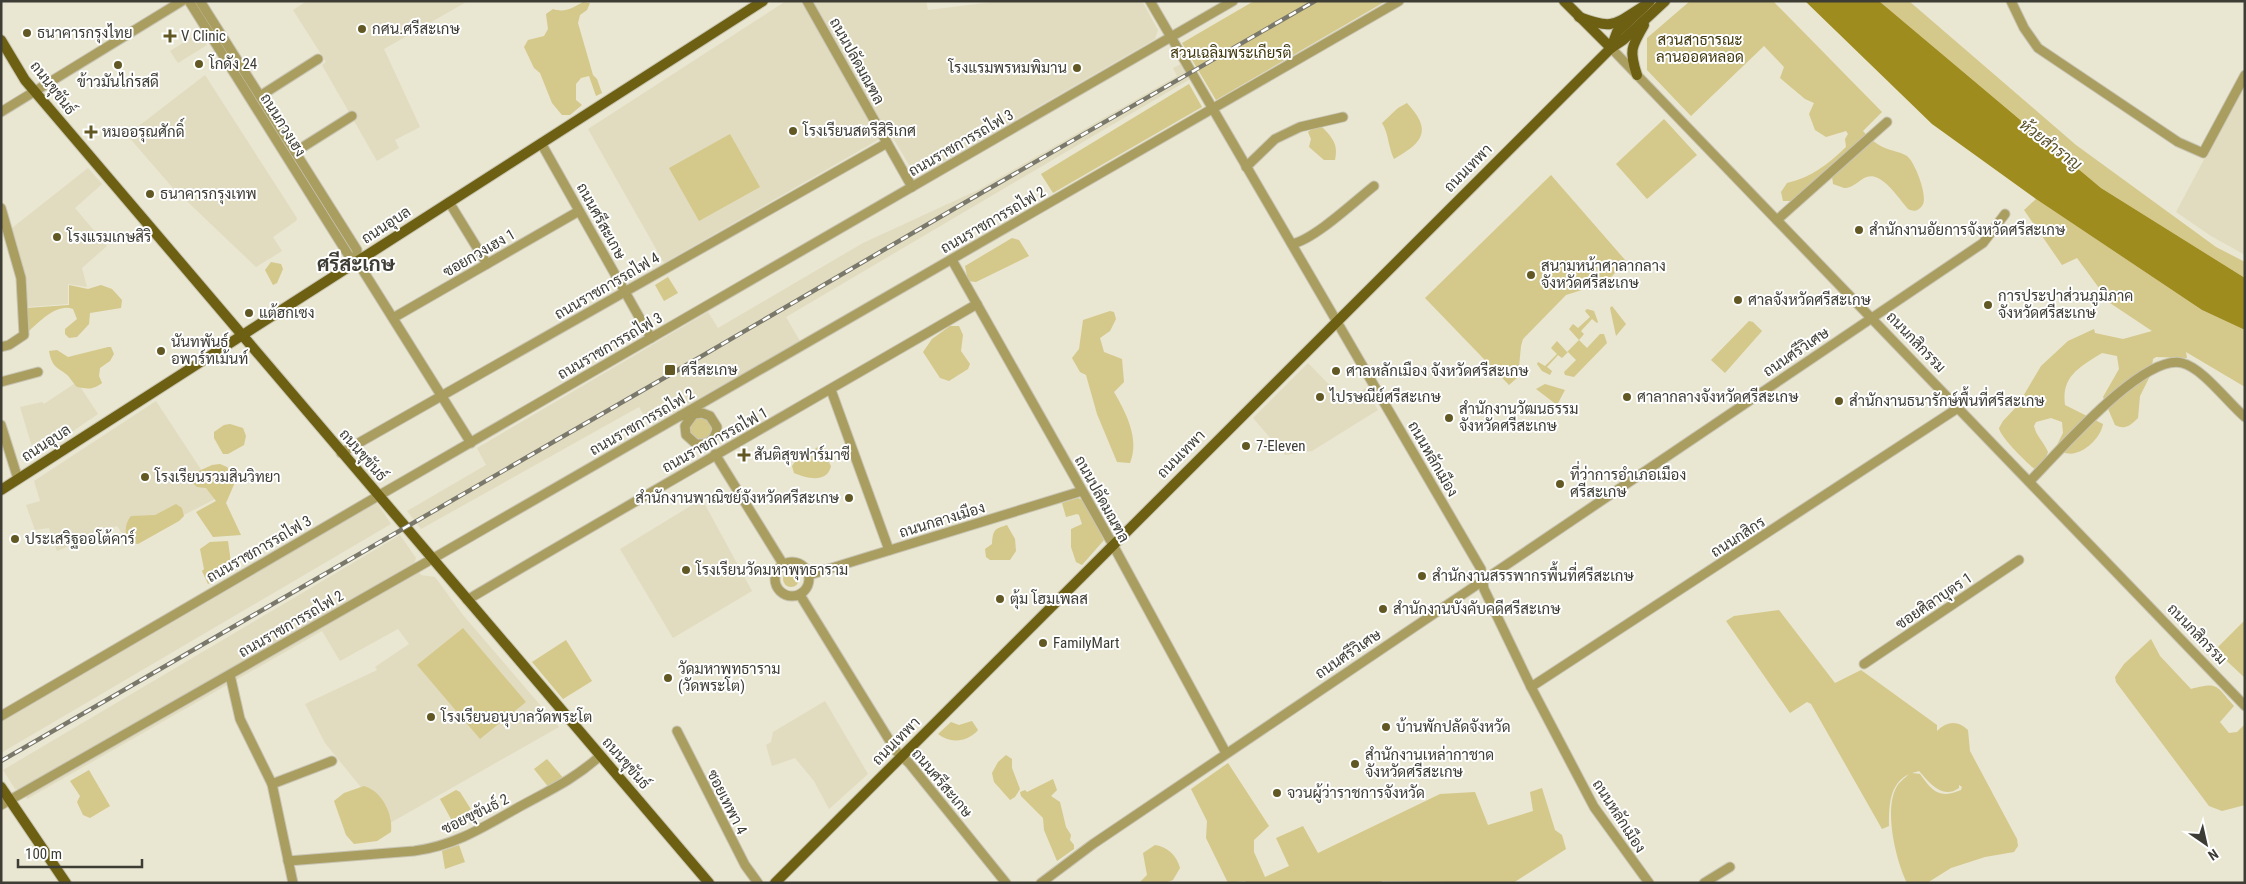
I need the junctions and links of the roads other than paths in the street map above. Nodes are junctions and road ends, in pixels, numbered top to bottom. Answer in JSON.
{"nodes":[{"id":1,"x":182,"y":1,"type":"edge"},
{"id":2,"x":189,"y":1,"type":"edge"},
{"id":3,"x":200,"y":1,"type":"edge"},
{"id":4,"x":763,"y":1,"type":"edge"},
{"id":5,"x":808,"y":1,"type":"edge"},
{"id":6,"x":1150,"y":1,"type":"edge"},
{"id":7,"x":1233,"y":1,"type":"edge"},
{"id":8,"x":1399,"y":1,"type":"edge"},
{"id":9,"x":1564,"y":1,"type":"edge"},
{"id":10,"x":1665,"y":1,"type":"edge"},
{"id":11,"x":2011,"y":1,"type":"edge"},
{"id":12,"x":1648,"y":7,"type":"edge"},
{"id":13,"x":1579,"y":17,"type":"junction"},
{"id":14,"x":1170,"y":38,"type":"junction"},
{"id":15,"x":1,"y":40,"type":"edge"},
{"id":16,"x":1611,"y":48,"type":"junction"},
{"id":17,"x":318,"y":59,"type":"dead end"},
{"id":18,"x":1637,"y":75,"type":"junction"},
{"id":19,"x":2245,"y":75,"type":"edge"},
{"id":20,"x":35,"y":92,"type":"junction"},
{"id":21,"x":260,"y":96,"type":"junction"},
{"id":22,"x":1212,"y":109,"type":"junction"},
{"id":23,"x":1,"y":112,"type":"edge"},
{"id":24,"x":352,"y":116,"type":"dead end"},
{"id":25,"x":1343,"y":117,"type":"dead end"},
{"id":26,"x":1887,"y":122,"type":"dead end"},
{"id":27,"x":542,"y":143,"type":"junction"},
{"id":28,"x":887,"y":143,"type":"junction"},
{"id":29,"x":296,"y":152,"type":"junction"},
{"id":30,"x":1246,"y":167,"type":"junction"},
{"id":31,"x":1374,"y":186,"type":"dead end"},
{"id":32,"x":912,"y":187,"type":"junction"},
{"id":33,"x":449,"y":202,"type":"junction"},
{"id":34,"x":1,"y":208,"type":"edge"},
{"id":35,"x":579,"y":210,"type":"junction"},
{"id":36,"x":2005,"y":214,"type":"dead end"},
{"id":37,"x":1777,"y":220,"type":"junction"},
{"id":38,"x":1292,"y":244,"type":"junction"},
{"id":39,"x":952,"y":260,"type":"junction"},
{"id":40,"x":357,"y":261,"type":"junction"},
{"id":41,"x":487,"y":264,"type":"junction"},
{"id":42,"x":625,"y":292,"type":"junction"},
{"id":43,"x":976,"y":304,"type":"junction"},
{"id":44,"x":1872,"y":317,"type":"junction"},
{"id":45,"x":393,"y":318,"type":"junction"},
{"id":46,"x":1337,"y":320,"type":"junction"},
{"id":47,"x":241,"y":336,"type":"junction"},
{"id":48,"x":651,"y":338,"type":"junction"},
{"id":49,"x":1,"y":347,"type":"edge"},
{"id":50,"x":38,"y":372,"type":"dead end"},
{"id":51,"x":1,"y":382,"type":"edge"},
{"id":52,"x":831,"y":390,"type":"junction"},
{"id":53,"x":442,"y":396,"type":"junction"},
{"id":54,"x":712,"y":397,"type":"junction"},
{"id":55,"x":1958,"y":408,"type":"junction"},
{"id":56,"x":691,"y":412,"type":"junction"},
{"id":57,"x":710,"y":416,"type":"junction"},
{"id":58,"x":2245,"y":417,"type":"edge"},
{"id":59,"x":1,"y":425,"type":"edge"},
{"id":60,"x":715,"y":436,"type":"junction"},
{"id":61,"x":471,"y":443,"type":"junction"},
{"id":62,"x":701,"y":444,"type":"junction"},
{"id":63,"x":731,"y":446,"type":"junction"},
{"id":64,"x":342,"y":453,"type":"junction"},
{"id":65,"x":716,"y":454,"type":"junction"},
{"id":66,"x":699,"y":463,"type":"junction"},
{"id":67,"x":18,"y":479,"type":"junction"},
{"id":68,"x":2030,"y":481,"type":"junction"},
{"id":69,"x":1,"y":490,"type":"edge"},
{"id":70,"x":1082,"y":491,"type":"junction"},
{"id":71,"x":378,"y":496,"type":"junction"},
{"id":72,"x":1113,"y":546,"type":"junction"},
{"id":73,"x":889,"y":550,"type":"junction"},
{"id":74,"x":432,"y":560,"type":"junction"},
{"id":75,"x":2019,"y":560,"type":"dead end"},
{"id":76,"x":783,"y":564,"type":"junction"},
{"id":77,"x":809,"y":575,"type":"junction"},
{"id":78,"x":1483,"y":580,"type":"junction"},
{"id":79,"x":800,"y":594,"type":"junction"},
{"id":80,"x":467,"y":600,"type":"junction"},
{"id":81,"x":1864,"y":664,"type":"dead end"},
{"id":82,"x":230,"y":675,"type":"junction"},
{"id":83,"x":1531,"y":687,"type":"junction"},
{"id":84,"x":2245,"y":706,"type":"edge"},
{"id":85,"x":1,"y":716,"type":"edge"},
{"id":86,"x":677,"y":731,"type":"dead end"},
{"id":87,"x":1226,"y":753,"type":"junction"},
{"id":88,"x":600,"y":756,"type":"junction"},
{"id":89,"x":901,"y":756,"type":"junction"},
{"id":90,"x":332,"y":762,"type":"dead end"},
{"id":91,"x":272,"y":784,"type":"junction"},
{"id":92,"x":1,"y":787,"type":"edge"},
{"id":93,"x":6,"y":802,"type":"edge"},
{"id":94,"x":288,"y":861,"type":"junction"},
{"id":95,"x":1730,"y":867,"type":"dead end"},
{"id":96,"x":66,"y":883,"type":"edge"},
{"id":97,"x":293,"y":883,"type":"edge"},
{"id":98,"x":709,"y":883,"type":"edge"},
{"id":99,"x":758,"y":883,"type":"edge"},
{"id":100,"x":774,"y":883,"type":"edge"},
{"id":101,"x":1006,"y":883,"type":"edge"},
{"id":102,"x":1041,"y":883,"type":"edge"},
{"id":103,"x":1649,"y":883,"type":"edge"},
{"id":104,"x":1704,"y":883,"type":"edge"}],
"edges":[{"from":1,"to":20,"type":"street"},
{"from":2,"to":40,"type":"street","name":"ถนนกวงเฮง"},
{"from":3,"to":21,"type":"street","name":"ถนนกวงเฮง"},
{"from":4,"to":27,"type":"main road","name":"ถนนอุบล"},
{"from":5,"to":28,"type":"street","name":"ถนนปลัดมณฑล"},
{"from":6,"to":14,"type":"street","name":"ถนนหลักเมือง"},
{"from":7,"to":14,"type":"street","name":"ถนนราชการรถไฟ 3"},
{"from":8,"to":22,"type":"street","name":"ถนนราชการรถไฟ 2"},
{"from":9,"to":13,"type":"main road","name":"ถนนกสิกรรม"},
{"from":10,"to":12,"type":"main road"},
{"from":11,"to":19,"type":"street"},
{"from":12,"to":13,"type":"main road"},
{"from":12,"to":16,"type":"main road","name":"ถนนเทพา"},
{"from":12,"to":18,"type":"main road"},
{"from":13,"to":16,"type":"main road","name":"ถนนกสิกรรม"},
{"from":14,"to":22,"type":"street","name":"ถนนหลักเมือง"},
{"from":14,"to":32,"type":"street","name":"ถนนราชการรถไฟ 3"},
{"from":15,"to":20,"type":"main road","name":"ถนนขุขันธ์"},
{"from":16,"to":18,"type":"street","name":"ถนนกสิกรรม"},
{"from":16,"to":46,"type":"main road","name":"ถนนเทพา"},
{"from":17,"to":21,"type":"street"},
{"from":18,"to":37,"type":"street","name":"ถนนกสิกรรม"},
{"from":20,"to":23,"type":"street"},
{"from":20,"to":47,"type":"main road","name":"ถนนขุขันธ์"},
{"from":21,"to":29,"type":"street","name":"ถนนกวงเฮง"},
{"from":22,"to":30,"type":"street","name":"ถนนหลักเมือง"},
{"from":22,"to":39,"type":"street","name":"ถนนราชการรถไฟ 2"},
{"from":24,"to":29,"type":"street"},
{"from":25,"to":30,"type":"street"},
{"from":26,"to":37,"type":"street"},
{"from":27,"to":33,"type":"main road","name":"ถนนอุบล"},
{"from":27,"to":35,"type":"street","name":"ถนนศรีสะเกษ"},
{"from":28,"to":32,"type":"street","name":"ถนนปลัดมณฑล"},
{"from":28,"to":42,"type":"street","name":"ถนนราชการรถไฟ 4"},
{"from":29,"to":40,"type":"street","name":"ถนนกวงเฮง"},
{"from":30,"to":38,"type":"street","name":"ถนนหลักเมือง"},
{"from":31,"to":38,"type":"street"},
{"from":32,"to":48,"type":"street","name":"ถนนราชการรถไฟ 3"},
{"from":33,"to":40,"type":"main road","name":"ถนนอุบล"},
{"from":33,"to":41,"type":"street"},
{"from":34,"to":49,"type":"street"},
{"from":35,"to":41,"type":"street","name":"ซอยกวงเฮง 1"},
{"from":35,"to":42,"type":"street","name":"ถนนศรีสะเกษ"},
{"from":36,"to":44,"type":"street","name":"ถนนศรีวิเศษ"},
{"from":37,"to":44,"type":"street","name":"ถนนกสิกรรม"},
{"from":38,"to":46,"type":"street","name":"ถนนหลักเมือง"},
{"from":39,"to":43,"type":"street","name":"ถนนปลัดมณฑล"},
{"from":39,"to":54,"type":"street","name":"ถนนราชการรถไฟ 2"},
{"from":40,"to":45,"type":"street","name":"ถนนกวงเฮง"},
{"from":40,"to":47,"type":"main road","name":"ถนนอุบล"},
{"from":41,"to":45,"type":"street","name":"ซอยกวงเฮง 1"},
{"from":42,"to":48,"type":"street","name":"ถนนศรีสะเกษ"},
{"from":42,"to":53,"type":"street","name":"ถนนราชการรถไฟ 4"},
{"from":43,"to":52,"type":"street","name":"ถนนราชการรถไฟ 1"},
{"from":43,"to":70,"type":"street","name":"ถนนปลัดมณฑล"},
{"from":44,"to":55,"type":"street","name":"ถนนกสิกรรม"},
{"from":44,"to":78,"type":"street","name":"ถนนศรีวิเศษ"},
{"from":45,"to":53,"type":"street","name":"ถนนกวงเฮง"},
{"from":46,"to":72,"type":"main road","name":"ถนนเทพา"},
{"from":46,"to":78,"type":"street","name":"ถนนหลักเมือง"},
{"from":47,"to":64,"type":"main road","name":"ถนนขุขันธ์"},
{"from":47,"to":67,"type":"main road","name":"ถนนอุบล"},
{"from":48,"to":61,"type":"street","name":"ถนนราชการรถไฟ 3"},
{"from":50,"to":51,"type":"street"},
{"from":52,"to":63,"type":"street","name":"ถนนราชการรถไฟ 1"},
{"from":52,"to":73,"type":"street"},
{"from":53,"to":61,"type":"street","name":"ถนนกวงเฮง"},
{"from":53,"to":64,"type":"street","name":"ถนนราชการรถไฟ 4"},
{"from":54,"to":56,"type":"street","name":"ถนนราชการรถไฟ 2"},
{"from":54,"to":57,"type":"street"},
{"from":55,"to":68,"type":"street","name":"ถนนกสิกรรม"},
{"from":55,"to":83,"type":"street","name":"ถนนกสิกร"},
{"from":56,"to":57,"type":"street"},
{"from":56,"to":62,"type":"street"},
{"from":56,"to":74,"type":"street","name":"ถนนราชการรถไฟ 2"},
{"from":57,"to":60,"type":"street"},
{"from":58,"to":68,"type":"street"},
{"from":59,"to":67,"type":"street"},
{"from":60,"to":62,"type":"street"},
{"from":60,"to":63,"type":"street"},
{"from":61,"to":71,"type":"street","name":"ถนนราชการรถไฟ 3"},
{"from":62,"to":66,"type":"street"},
{"from":63,"to":65,"type":"street","name":"ถนนราชการรถไฟ 1"},
{"from":64,"to":71,"type":"main road","name":"ถนนขุขันธ์"},
{"from":65,"to":66,"type":"street","name":"ถนนราชการรถไฟ 1"},
{"from":65,"to":76,"type":"street"},
{"from":66,"to":80,"type":"street","name":"ถนนราชการรถไฟ 1"},
{"from":67,"to":69,"type":"main road","name":"ถนนอุบล"},
{"from":68,"to":84,"type":"street","name":"ถนนกสิกรรม"},
{"from":70,"to":72,"type":"street","name":"ถนนปลัดมณฑล"},
{"from":70,"to":73,"type":"street","name":"ถนนกลางเมือง"},
{"from":71,"to":74,"type":"main road","name":"ถนนขุขันธ์"},
{"from":71,"to":85,"type":"street","name":"ถนนราชการรถไฟ 3"},
{"from":72,"to":87,"type":"street","name":"ถนนปลัดมณฑล"},
{"from":72,"to":89,"type":"main road","name":"ถนนเทพา"},
{"from":73,"to":77,"type":"street","name":"ถนนกลางเมือง"},
{"from":74,"to":80,"type":"main road","name":"ถนนขุขันธ์"},
{"from":74,"to":82,"type":"street","name":"ถนนราชการรถไฟ 2"},
{"from":75,"to":81,"type":"street","name":"ซอยศิลาบุตร 1"},
{"from":76,"to":77,"type":"street"},
{"from":76,"to":79,"type":"street"},
{"from":77,"to":79,"type":"street"},
{"from":78,"to":83,"type":"street","name":"ถนนหลักเมือง"},
{"from":78,"to":87,"type":"street","name":"ถนนศรีวิเศษ"},
{"from":79,"to":89,"type":"street","name":"ถนนศรีสะเกษ"},
{"from":80,"to":88,"type":"main road","name":"ถนนขุขันธ์"},
{"from":82,"to":91,"type":"street"},
{"from":82,"to":93,"type":"street","name":"ถนนราชการรถไฟ 2"},
{"from":83,"to":103,"type":"street","name":"ถนนหลักเมือง"},
{"from":86,"to":99,"type":"street","name":"ซอยเทพา 4"},
{"from":87,"to":102,"type":"street","name":"ถนนศรีวิเศษ"},
{"from":88,"to":94,"type":"street","name":"ซอยขุขันธ์ 2"},
{"from":88,"to":98,"type":"main road","name":"ถนนขุขันธ์"},
{"from":89,"to":100,"type":"main road","name":"ถนนเทพา"},
{"from":89,"to":101,"type":"street","name":"ถนนศรีสะเกษ"},
{"from":90,"to":91,"type":"street"},
{"from":91,"to":94,"type":"street"},
{"from":92,"to":93,"type":"main road"},
{"from":93,"to":96,"type":"main road"},
{"from":94,"to":97,"type":"street"},
{"from":95,"to":104,"type":"street"}]}
